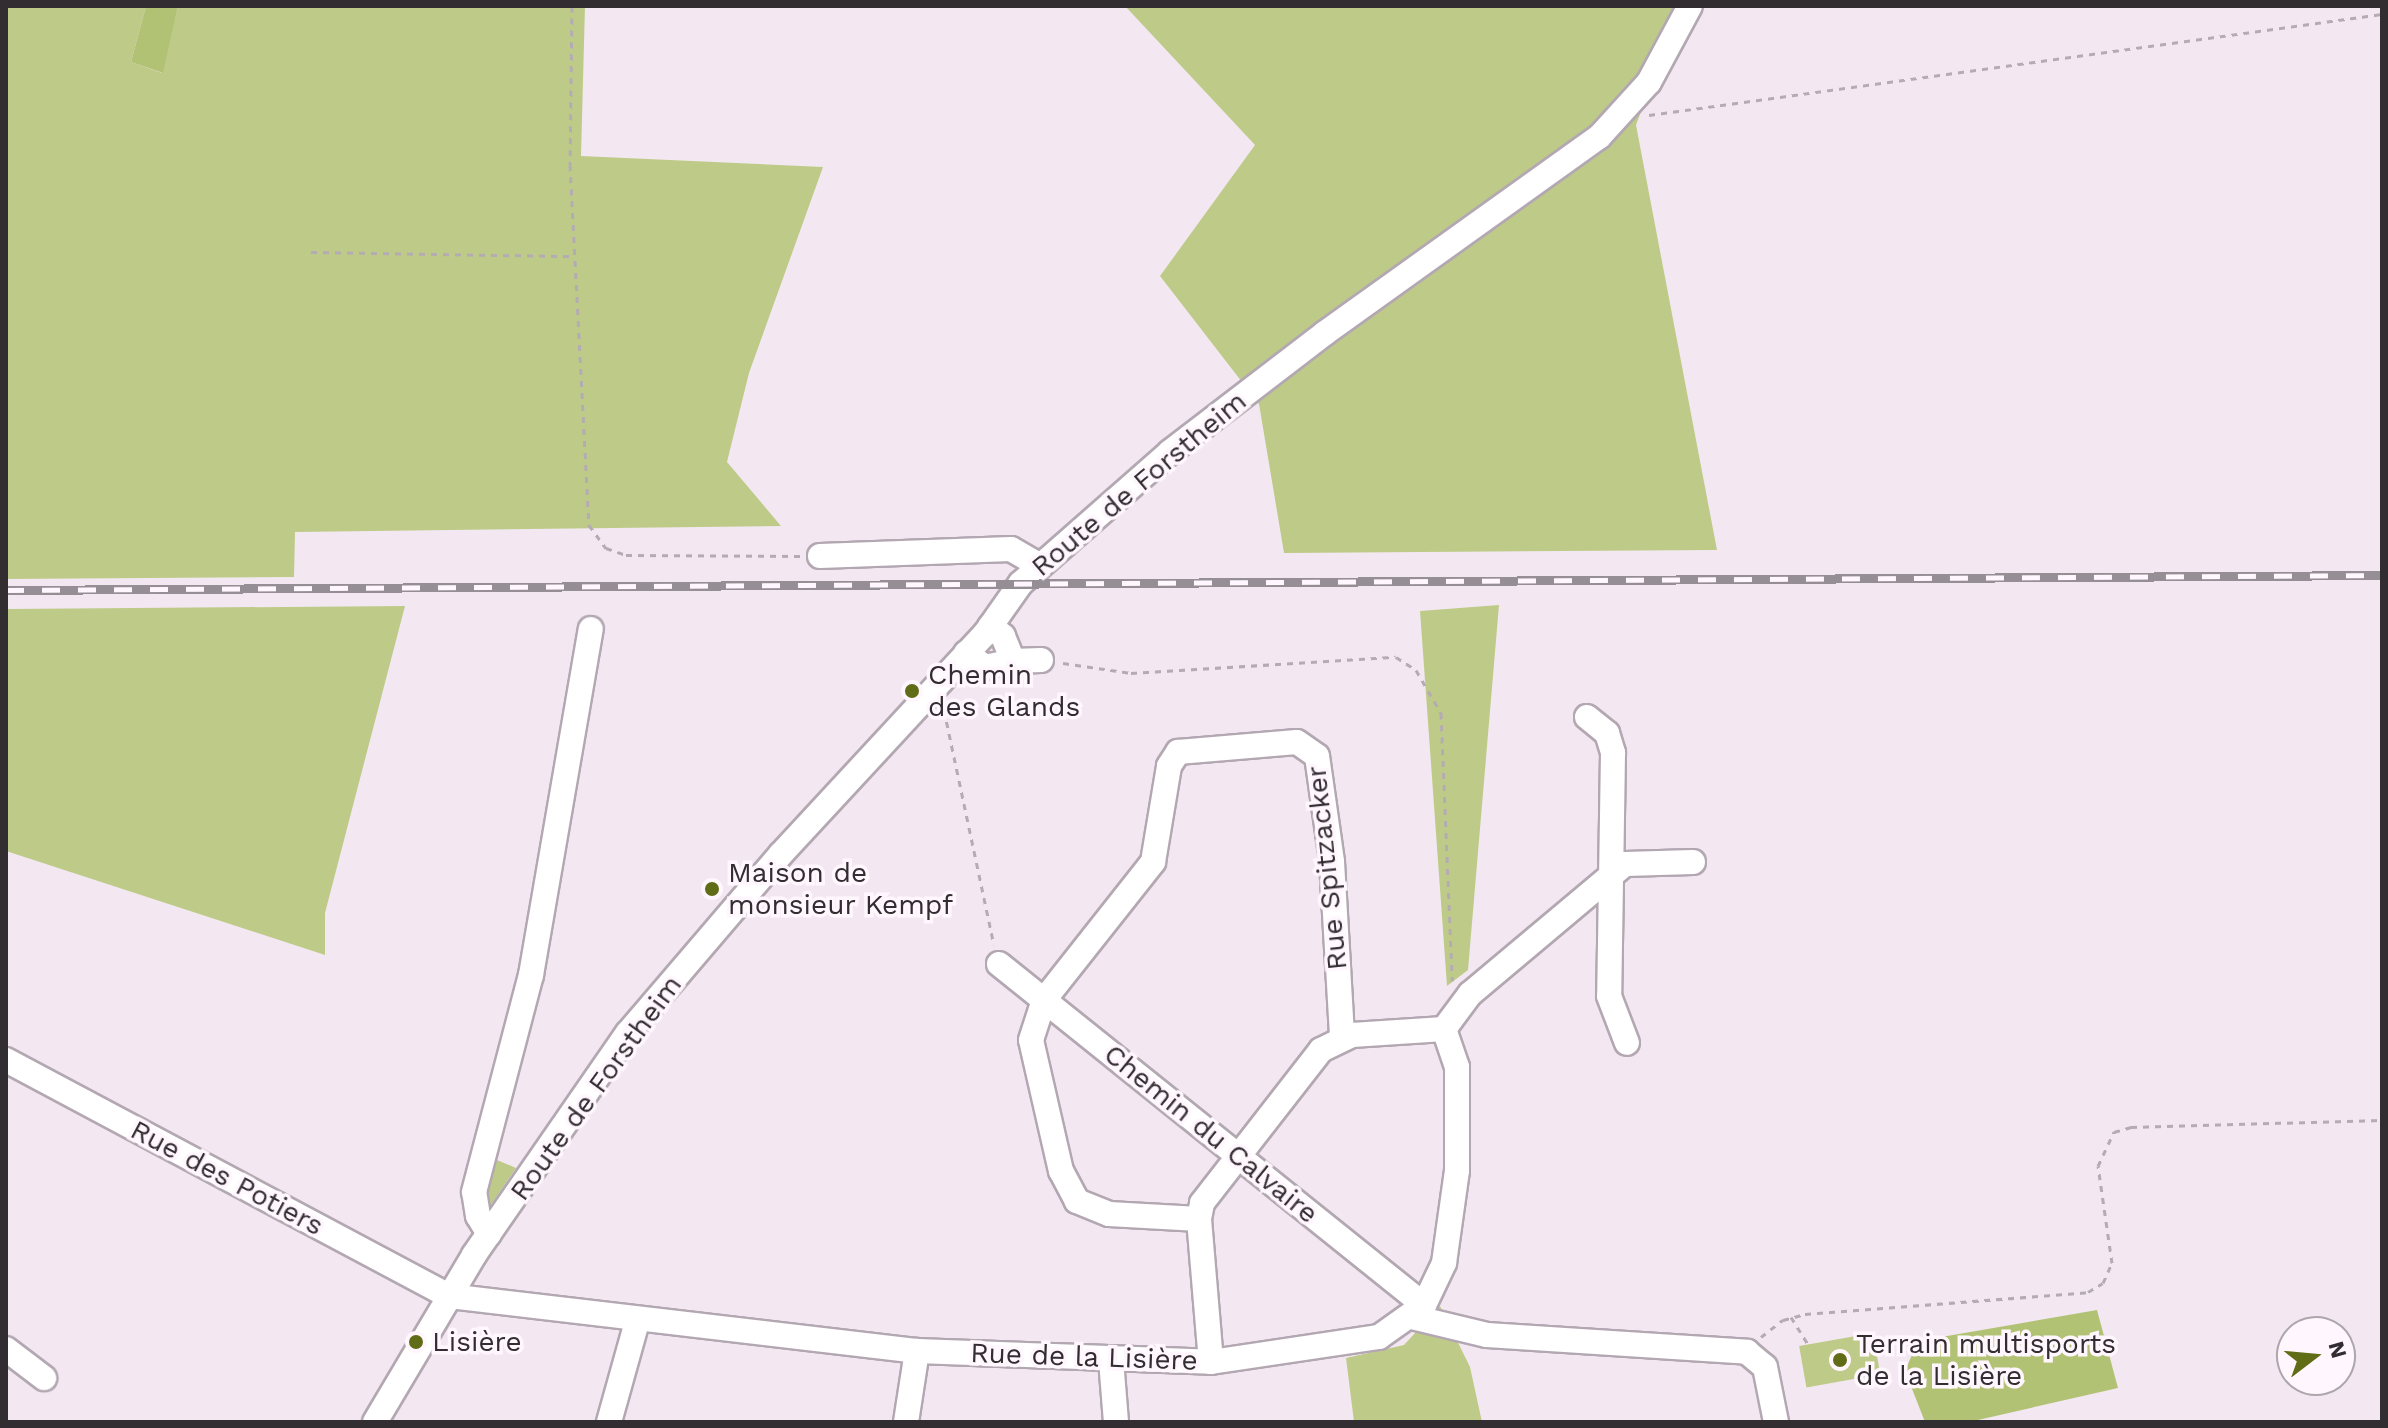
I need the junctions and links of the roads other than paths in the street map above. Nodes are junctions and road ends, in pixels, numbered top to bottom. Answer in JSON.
{"nodes":[{"id":1,"x":1690,"y":6,"type":"edge"},
{"id":2,"x":820,"y":556,"type":"road end"},
{"id":3,"x":1039,"y":565,"type":"junction"},
{"id":4,"x":990,"y":626,"type":"junction"},
{"id":5,"x":591,"y":629,"type":"dead end"},
{"id":6,"x":966,"y":653,"type":"junction"},
{"id":7,"x":1041,"y":660,"type":"dead end"},
{"id":8,"x":1013,"y":661,"type":"junction"},
{"id":9,"x":1587,"y":717,"type":"dead end"},
{"id":10,"x":1693,"y":862,"type":"dead end"},
{"id":11,"x":1608,"y":876,"type":"junction"},
{"id":12,"x":999,"y":964,"type":"road end"},
{"id":13,"x":1044,"y":1000,"type":"junction"},
{"id":14,"x":1444,"y":1029,"type":"junction"},
{"id":15,"x":1342,"y":1037,"type":"junction"},
{"id":16,"x":1627,"y":1043,"type":"dead end"},
{"id":17,"x":6,"y":1060,"type":"edge"},
{"id":18,"x":1236,"y":1154,"type":"junction"},
{"id":19,"x":1199,"y":1219,"type":"junction"},
{"id":20,"x":489,"y":1234,"type":"junction"},
{"id":21,"x":449,"y":1296,"type":"junction"},
{"id":22,"x":1418,"y":1311,"type":"junction"},
{"id":23,"x":637,"y":1322,"type":"junction"},
{"id":24,"x":6,"y":1349,"type":"edge"},
{"id":25,"x":917,"y":1351,"type":"junction"},
{"id":26,"x":1111,"y":1360,"type":"junction"},
{"id":27,"x":1211,"y":1362,"type":"junction"},
{"id":28,"x":44,"y":1378,"type":"dead end"},
{"id":29,"x":375,"y":1422,"type":"edge"},
{"id":30,"x":609,"y":1422,"type":"edge"},
{"id":31,"x":906,"y":1422,"type":"edge"},
{"id":32,"x":1116,"y":1422,"type":"edge"},
{"id":33,"x":1776,"y":1422,"type":"edge"}],
"edges":[{"from":1,"to":3,"type":"street","name":"Route de Forstheim"},
{"from":2,"to":3,"type":"street"},
{"from":3,"to":4,"type":"street","name":"Route de Forstheim"},
{"from":4,"to":6,"type":"street","name":"Route de Forstheim"},
{"from":4,"to":8,"type":"street"},
{"from":5,"to":20,"type":"street"},
{"from":6,"to":8,"type":"street"},
{"from":6,"to":20,"type":"street","name":"Route de Forstheim"},
{"from":7,"to":8,"type":"street"},
{"from":9,"to":11,"type":"street"},
{"from":10,"to":11,"type":"street"},
{"from":11,"to":14,"type":"street"},
{"from":11,"to":16,"type":"street"},
{"from":12,"to":13,"type":"street","name":"Chemin du Calvaire"},
{"from":13,"to":15,"type":"street","name":"Rue Spitzacker"},
{"from":13,"to":18,"type":"street","name":"Chemin du Calvaire"},
{"from":13,"to":19,"type":"street","name":"Rue Spitzacker"},
{"from":14,"to":15,"type":"street"},
{"from":14,"to":22,"type":"street"},
{"from":15,"to":18,"type":"street"},
{"from":17,"to":21,"type":"street","name":"Rue des Potiers"},
{"from":18,"to":19,"type":"street"},
{"from":18,"to":22,"type":"street","name":"Chemin du Calvaire"},
{"from":19,"to":27,"type":"street"},
{"from":20,"to":21,"type":"street","name":"Route de Forstheim"},
{"from":21,"to":23,"type":"street","name":"Rue de la Lisière"},
{"from":21,"to":29,"type":"street","name":"Route de Forstheim"},
{"from":22,"to":27,"type":"street","name":"Rue de la Lisière"},
{"from":22,"to":33,"type":"street"},
{"from":23,"to":25,"type":"street","name":"Rue de la Lisière"},
{"from":23,"to":30,"type":"street"},
{"from":24,"to":28,"type":"street"},
{"from":25,"to":26,"type":"street","name":"Rue de la Lisière"},
{"from":25,"to":31,"type":"street"},
{"from":26,"to":27,"type":"street","name":"Rue de la Lisière"},
{"from":26,"to":32,"type":"street"}]}
